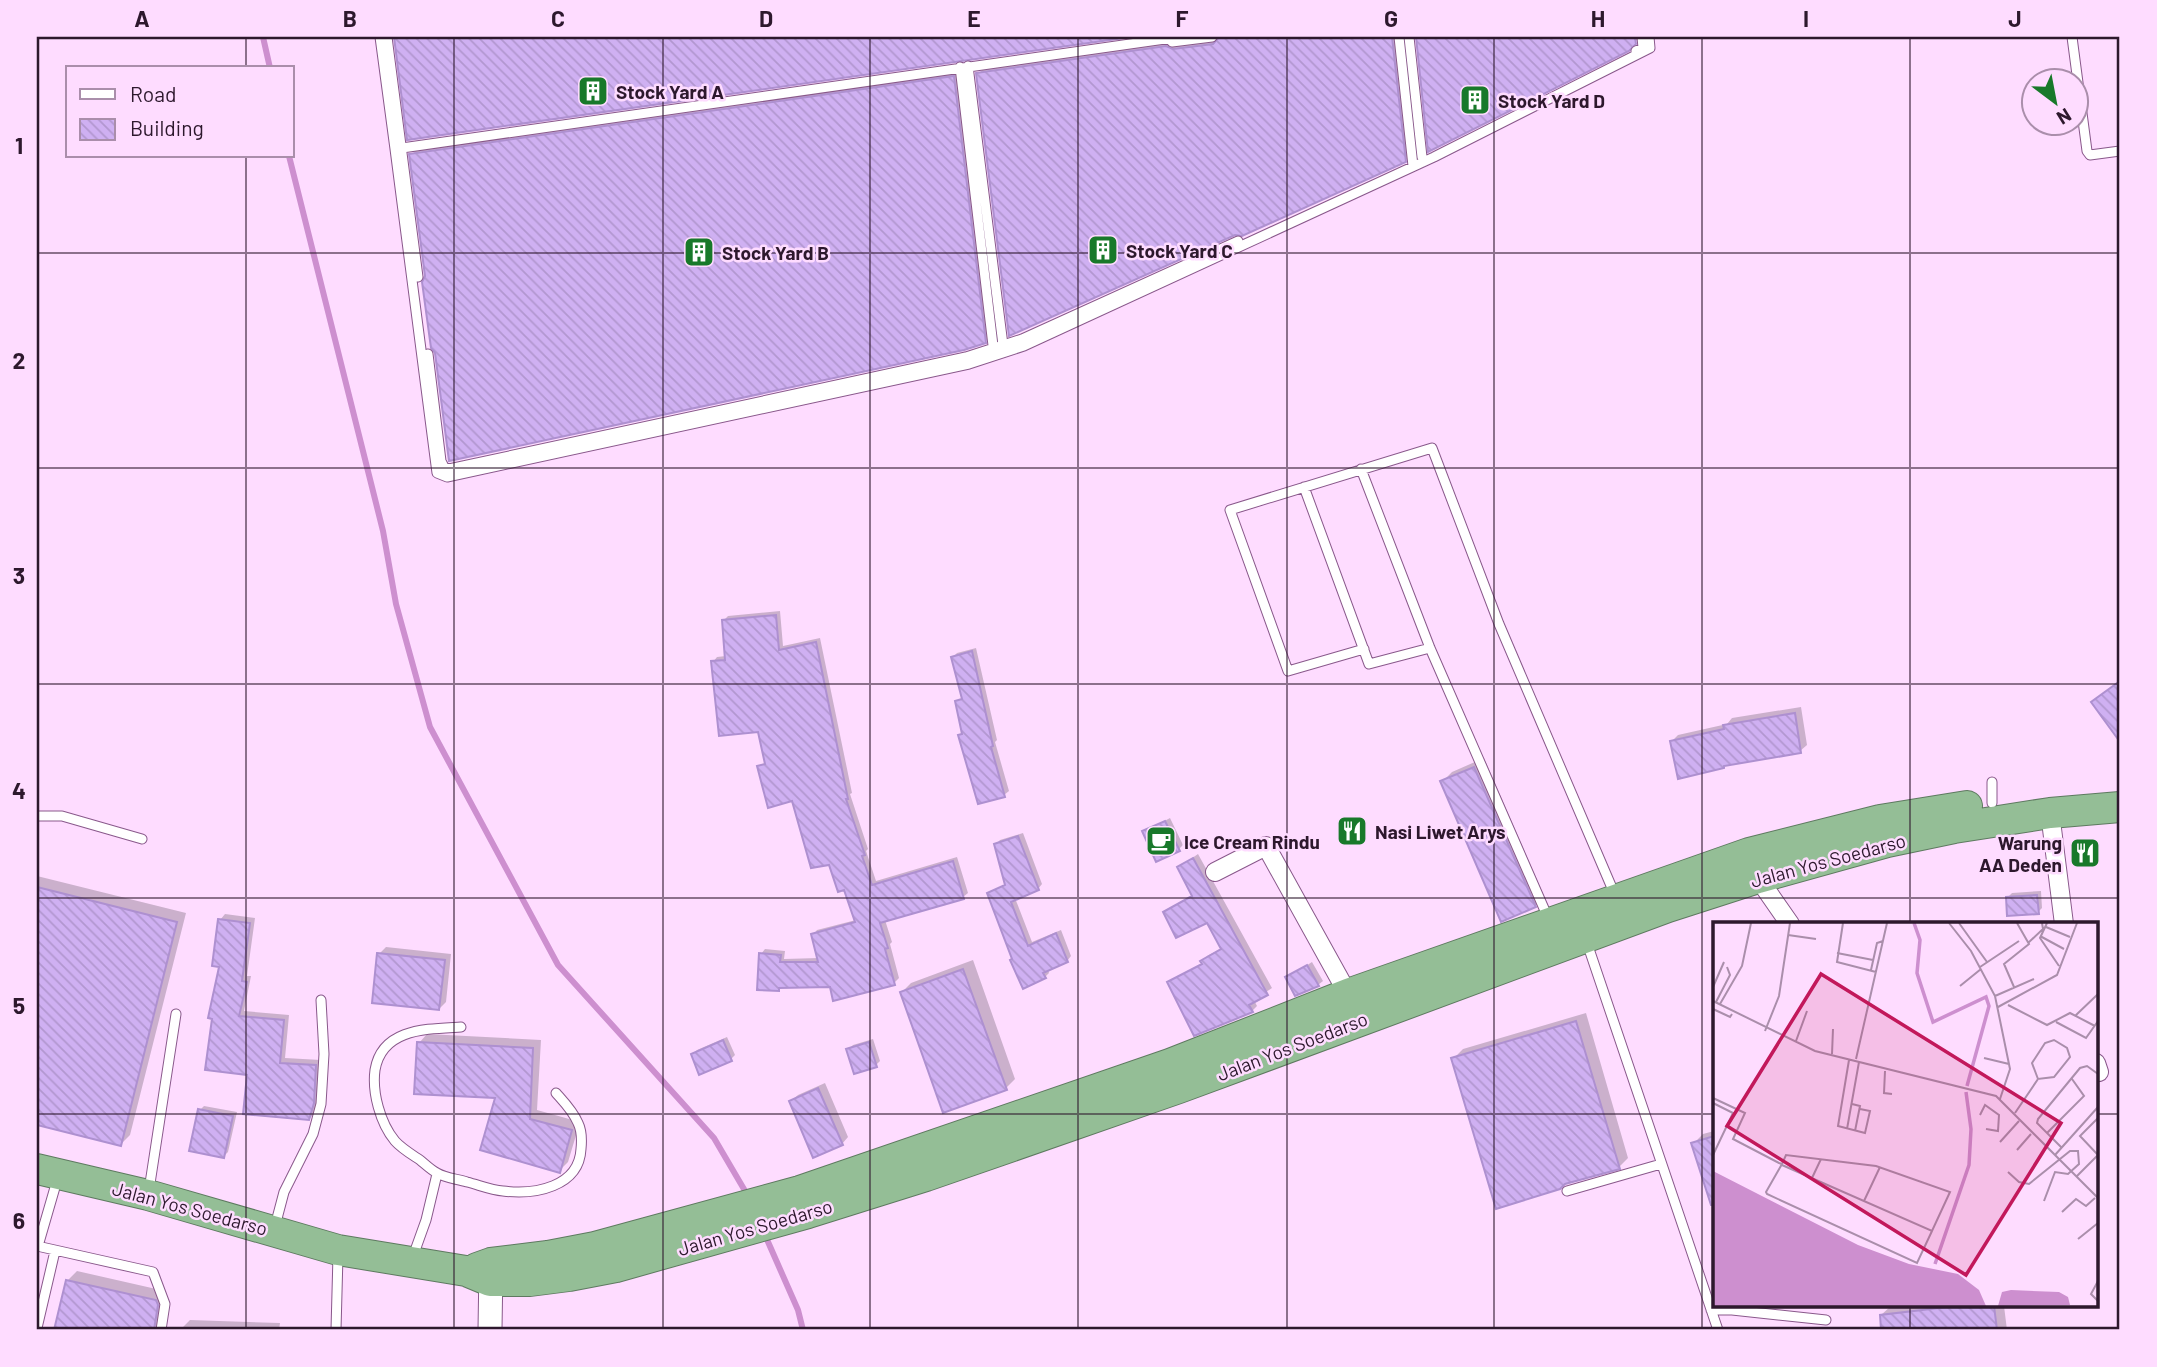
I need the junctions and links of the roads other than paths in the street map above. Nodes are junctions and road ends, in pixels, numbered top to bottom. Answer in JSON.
{"nodes":[{"id":1,"x":380,"y":37,"type":"edge"},
{"id":2,"x":387,"y":37,"type":"edge"},
{"id":3,"x":1179,"y":37,"type":"edge"},
{"id":4,"x":1212,"y":37,"type":"edge"},
{"id":5,"x":1399,"y":37,"type":"edge"},
{"id":6,"x":1409,"y":37,"type":"edge"},
{"id":7,"x":1643,"y":37,"type":"edge"},
{"id":8,"x":1649,"y":37,"type":"edge"},
{"id":9,"x":2070,"y":37,"type":"edge"},
{"id":10,"x":2073,"y":66,"type":"edge"},
{"id":11,"x":964,"y":69,"type":"junction"},
{"id":12,"x":2082,"y":136,"type":"edge"},
{"id":13,"x":399,"y":151,"type":"junction"},
{"id":14,"x":2120,"y":153,"type":"edge"},
{"id":15,"x":1416,"y":162,"type":"junction"},
{"id":16,"x":996,"y":350,"type":"junction"},
{"id":17,"x":1361,"y":469,"type":"junction"},
{"id":18,"x":1304,"y":487,"type":"junction"},
{"id":19,"x":1430,"y":648,"type":"junction"},
{"id":20,"x":1364,"y":649,"type":"junction"},
{"id":21,"x":2120,"y":787,"type":"edge"},
{"id":22,"x":2120,"y":807,"type":"edge"},
{"id":23,"x":2050,"y":813,"type":"junction"},
{"id":24,"x":37,"y":816,"type":"edge"},
{"id":25,"x":142,"y":839,"type":"dead end"},
{"id":26,"x":1215,"y":872,"type":"dead end"},
{"id":27,"x":1758,"y":878,"type":"junction"},
{"id":28,"x":1622,"y":910,"type":"junction"},
{"id":29,"x":1789,"y":922,"type":"edge"},
{"id":30,"x":2064,"y":922,"type":"edge"},
{"id":31,"x":1565,"y":936,"type":"junction"},
{"id":32,"x":321,"y":1000,"type":"dead end"},
{"id":33,"x":1355,"y":1007,"type":"junction"},
{"id":34,"x":176,"y":1014,"type":"dead end"},
{"id":35,"x":461,"y":1027,"type":"dead end"},
{"id":36,"x":1175,"y":1076,"type":"junction"},
{"id":37,"x":556,"y":1093,"type":"dead end"},
{"id":38,"x":1661,"y":1164,"type":"junction"},
{"id":39,"x":48,"y":1172,"type":"edge"},
{"id":40,"x":437,"y":1174,"type":"junction"},
{"id":41,"x":1567,"y":1191,"type":"dead end"},
{"id":42,"x":148,"y":1195,"type":"junction"},
{"id":43,"x":804,"y":1202,"type":"junction"},
{"id":44,"x":273,"y":1231,"type":"junction"},
{"id":45,"x":37,"y":1246,"type":"edge"},
{"id":46,"x":338,"y":1250,"type":"junction"},
{"id":47,"x":55,"y":1251,"type":"junction"},
{"id":48,"x":410,"y":1262,"type":"junction"},
{"id":49,"x":482,"y":1272,"type":"junction"},
{"id":50,"x":1711,"y":1310,"type":"junction"},
{"id":51,"x":1826,"y":1320,"type":"dead end"},
{"id":52,"x":37,"y":1328,"type":"edge"},
{"id":53,"x":160,"y":1330,"type":"edge"},
{"id":54,"x":337,"y":1330,"type":"edge"},
{"id":55,"x":490,"y":1330,"type":"edge"},
{"id":56,"x":1718,"y":1330,"type":"edge"}],
"edges":[{"from":1,"to":13,"type":"lane"},
{"from":2,"to":13,"type":"lane"},
{"from":3,"to":11,"type":"lane"},
{"from":4,"to":11,"type":"lane"},
{"from":5,"to":15,"type":"lane"},
{"from":6,"to":15,"type":"lane"},
{"from":7,"to":15,"type":"lane"},
{"from":8,"to":15,"type":"lane"},
{"from":9,"to":10,"type":"lane"},
{"from":9,"to":14,"type":"lane"},
{"from":11,"to":13,"type":"lane"},
{"from":11,"to":16,"type":"lane"},
{"from":12,"to":14,"type":"lane"},
{"from":13,"to":16,"type":"lane"},
{"from":15,"to":16,"type":"lane"},
{"from":17,"to":18,"type":"lane"},
{"from":17,"to":19,"type":"lane"},
{"from":17,"to":28,"type":"lane"},
{"from":18,"to":20,"type":"lane"},
{"from":18,"to":20,"type":"lane"},
{"from":19,"to":20,"type":"lane"},
{"from":19,"to":31,"type":"lane"},
{"from":21,"to":28,"type":"highway","name":"Jalan Yos Soedarso"},
{"from":22,"to":23,"type":"highway","name":"Jalan Yos Soedarso"},
{"from":23,"to":27,"type":"highway","name":"Jalan Yos Soedarso"},
{"from":23,"to":30,"type":"street"},
{"from":24,"to":25,"type":"lane"},
{"from":26,"to":33,"type":"street"},
{"from":27,"to":28,"type":"highway","name":"Jalan Yos Soedarso"},
{"from":27,"to":29,"type":"street"},
{"from":28,"to":31,"type":"highway","name":"Jalan Yos Soedarso"},
{"from":31,"to":33,"type":"highway","name":"Jalan Yos Soedarso"},
{"from":31,"to":38,"type":"lane"},
{"from":32,"to":44,"type":"lane"},
{"from":33,"to":36,"type":"highway","name":"Jalan Yos Soedarso"},
{"from":34,"to":42,"type":"lane"},
{"from":35,"to":40,"type":"lane"},
{"from":36,"to":43,"type":"highway","name":"Jalan Yos Soedarso"},
{"from":36,"to":43,"type":"highway","name":"Jalan Yos Soedarso"},
{"from":37,"to":40,"type":"lane"},
{"from":38,"to":41,"type":"lane"},
{"from":38,"to":50,"type":"lane"},
{"from":39,"to":42,"type":"highway","name":"Jalan Yos Soedarso"},
{"from":39,"to":45,"type":"lane"},
{"from":40,"to":48,"type":"lane"},
{"from":42,"to":44,"type":"highway","name":"Jalan Yos Soedarso"},
{"from":43,"to":49,"type":"highway","name":"Jalan Yos Soedarso"},
{"from":44,"to":46,"type":"highway","name":"Jalan Yos Soedarso"},
{"from":45,"to":47,"type":"lane"},
{"from":46,"to":48,"type":"highway","name":"Jalan Yos Soedarso"},
{"from":46,"to":54,"type":"lane"},
{"from":47,"to":52,"type":"lane"},
{"from":47,"to":53,"type":"lane"},
{"from":48,"to":49,"type":"highway","name":"Jalan Yos Soedarso"},
{"from":49,"to":55,"type":"street"},
{"from":50,"to":51,"type":"lane"},
{"from":50,"to":56,"type":"lane"}]}
